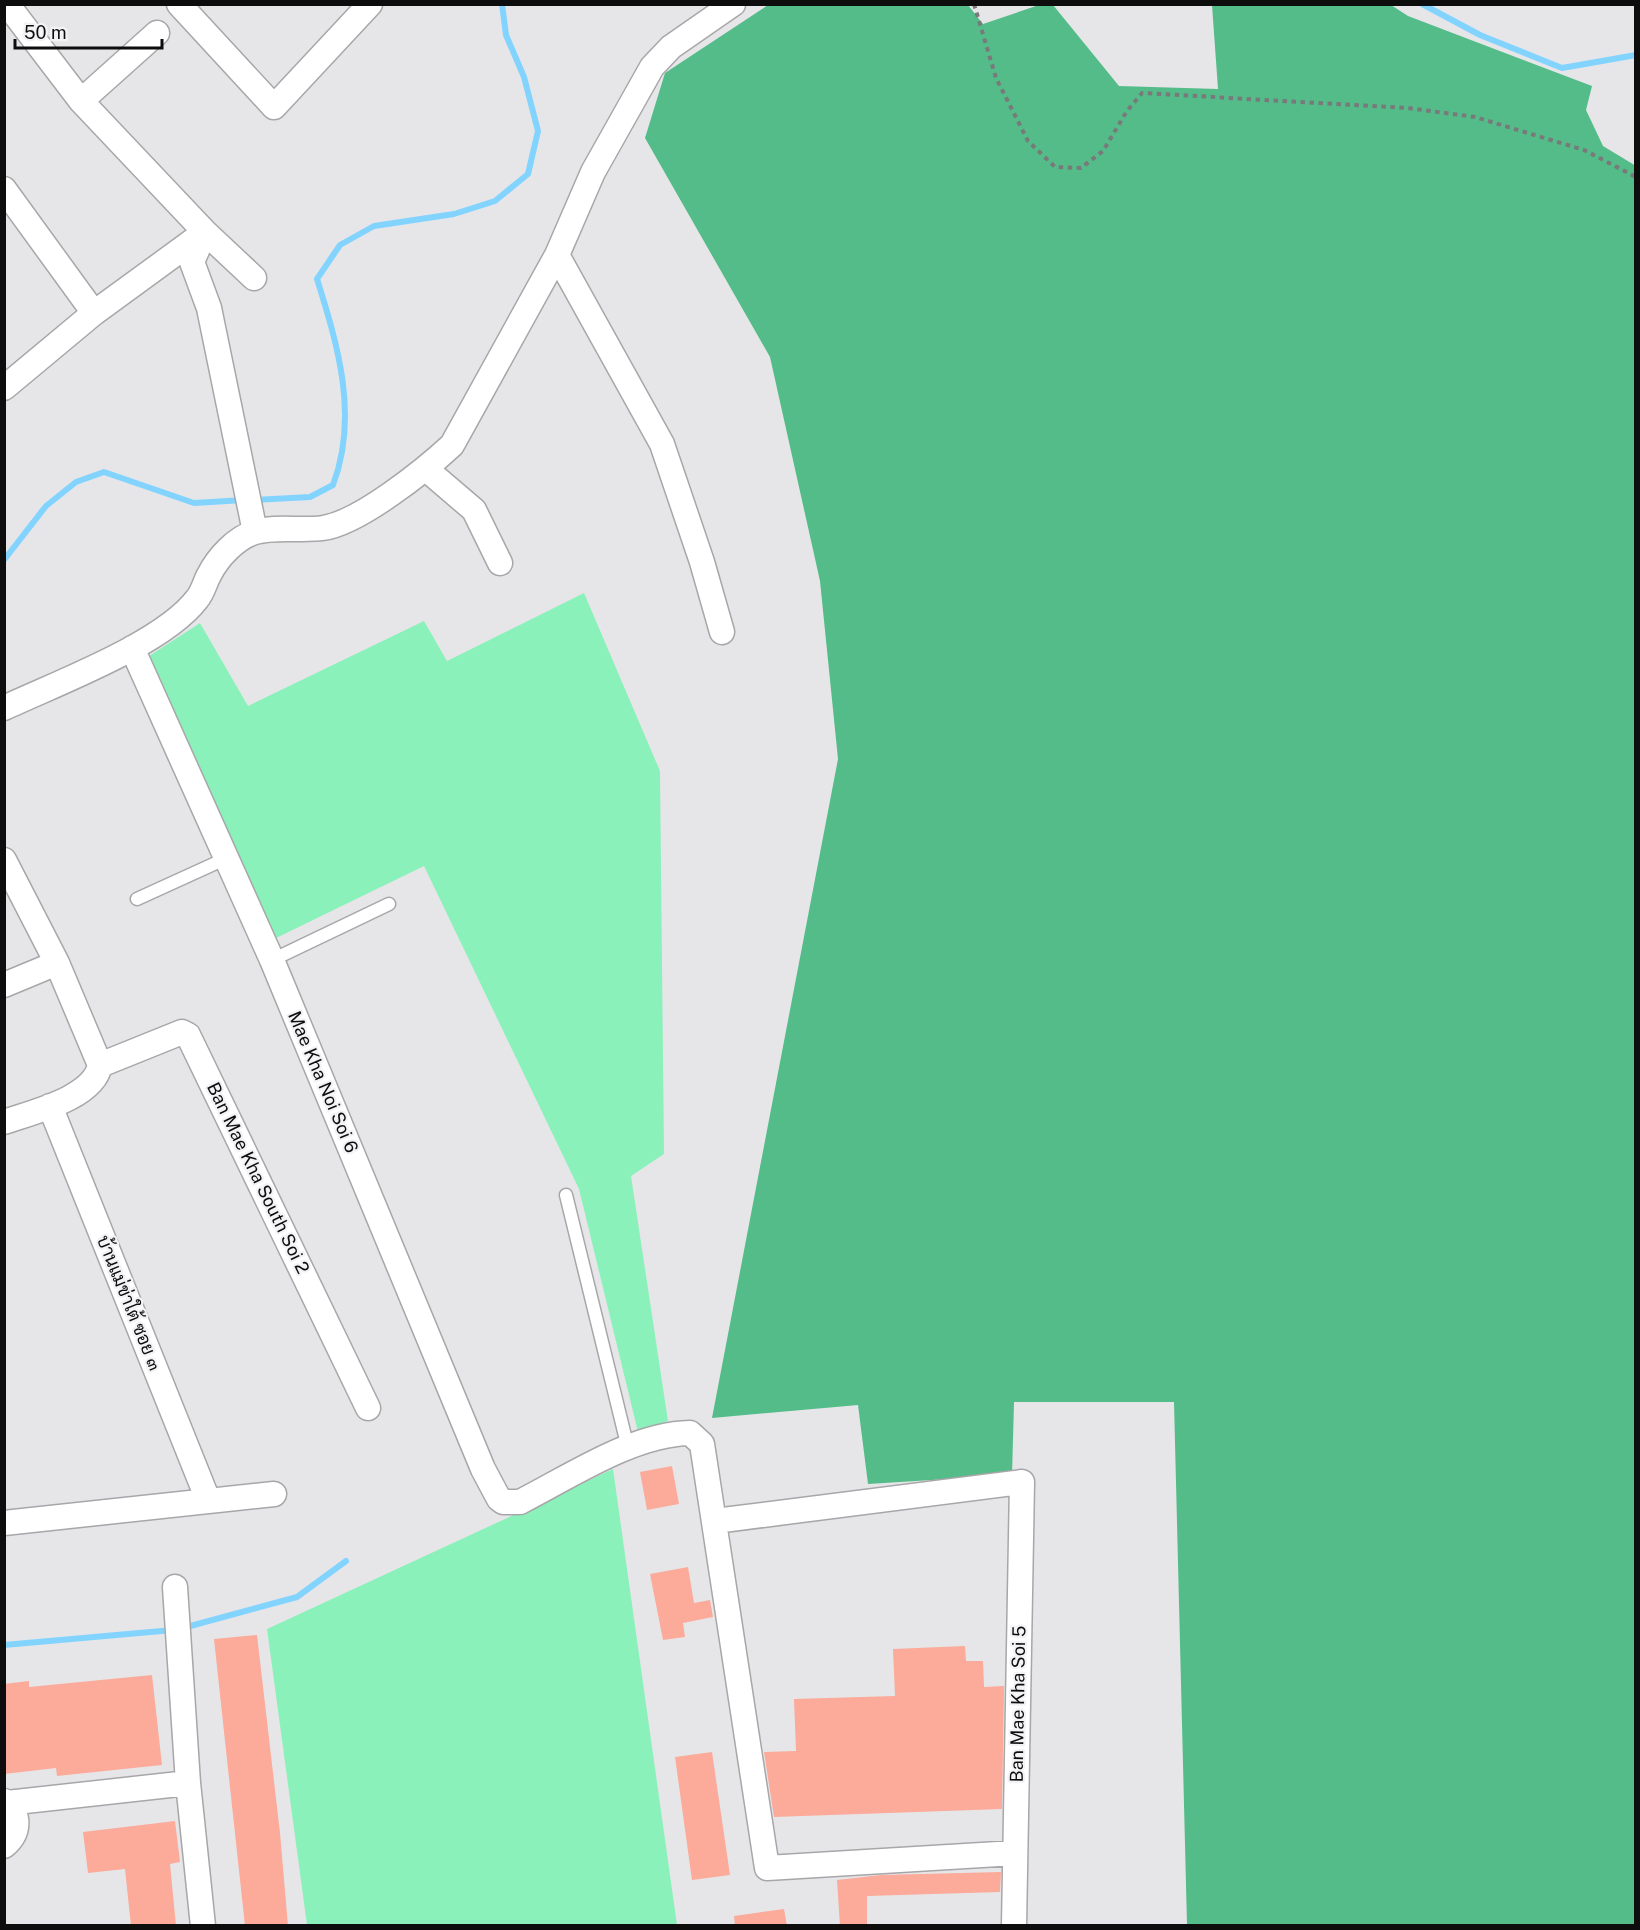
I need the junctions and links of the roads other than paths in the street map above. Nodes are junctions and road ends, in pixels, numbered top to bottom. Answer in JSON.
{"nodes":[{"id":1,"x":8,"y":4,"type":"edge"},
{"id":2,"x":179,"y":4,"type":"edge"},
{"id":3,"x":370,"y":4,"type":"edge"},
{"id":4,"x":733,"y":4,"type":"edge"},
{"id":5,"x":157,"y":33,"type":"dead end"},
{"id":6,"x":81,"y":101,"type":"junction"},
{"id":7,"x":4,"y":189,"type":"edge"},
{"id":8,"x":205,"y":232,"type":"junction"},
{"id":9,"x":557,"y":255,"type":"junction"},
{"id":10,"x":254,"y":278,"type":"dead end"},
{"id":11,"x":94,"y":313,"type":"junction"},
{"id":12,"x":4,"y":388,"type":"edge"},
{"id":13,"x":426,"y":469,"type":"junction"},
{"id":14,"x":253,"y":524,"type":"junction"},
{"id":15,"x":500,"y":563,"type":"dead end"},
{"id":16,"x":722,"y":632,"type":"dead end"},
{"id":17,"x":132,"y":648,"type":"junction"},
{"id":18,"x":4,"y":708,"type":"edge"},
{"id":19,"x":227,"y":858,"type":"junction"},
{"id":20,"x":4,"y":860,"type":"edge"},
{"id":21,"x":137,"y":899,"type":"dead end"},
{"id":22,"x":389,"y":904,"type":"dead end"},
{"id":23,"x":272,"y":960,"type":"junction"},
{"id":24,"x":57,"y":963,"type":"junction"},
{"id":25,"x":4,"y":985,"type":"edge"},
{"id":26,"x":100,"y":1065,"type":"junction"},
{"id":27,"x":50,"y":1106,"type":"junction"},
{"id":28,"x":4,"y":1122,"type":"edge"},
{"id":29,"x":566,"y":1195,"type":"dead end"},
{"id":30,"x":368,"y":1408,"type":"dead end"},
{"id":31,"x":628,"y":1448,"type":"junction"},
{"id":32,"x":274,"y":1494,"type":"dead end"},
{"id":33,"x":208,"y":1500,"type":"junction"},
{"id":34,"x":715,"y":1521,"type":"junction"},
{"id":35,"x":4,"y":1523,"type":"edge"},
{"id":36,"x":175,"y":1587,"type":"dead end"},
{"id":37,"x":188,"y":1783,"type":"junction"},
{"id":38,"x":6,"y":1802,"type":"edge"},
{"id":39,"x":4,"y":1846,"type":"edge"},
{"id":40,"x":1015,"y":1853,"type":"junction"},
{"id":41,"x":203,"y":1926,"type":"edge"},
{"id":42,"x":1014,"y":1926,"type":"edge"}],
"edges":[{"from":1,"to":6,"type":"street"},
{"from":2,"to":3,"type":"street"},
{"from":4,"to":9,"type":"street"},
{"from":5,"to":6,"type":"street"},
{"from":6,"to":8,"type":"street"},
{"from":7,"to":11,"type":"street"},
{"from":8,"to":10,"type":"street"},
{"from":8,"to":11,"type":"street"},
{"from":8,"to":14,"type":"street"},
{"from":9,"to":13,"type":"street"},
{"from":9,"to":16,"type":"street"},
{"from":11,"to":12,"type":"street"},
{"from":13,"to":14,"type":"street"},
{"from":13,"to":15,"type":"street"},
{"from":14,"to":17,"type":"street"},
{"from":17,"to":18,"type":"street"},
{"from":17,"to":19,"type":"street","name":"Mae Kha Noi Soi 6"},
{"from":19,"to":21,"type":"lane"},
{"from":19,"to":23,"type":"street","name":"Mae Kha Noi Soi 6"},
{"from":20,"to":24,"type":"street"},
{"from":22,"to":23,"type":"lane"},
{"from":23,"to":31,"type":"street","name":"Mae Kha Noi Soi 6"},
{"from":24,"to":25,"type":"street"},
{"from":24,"to":26,"type":"street"},
{"from":26,"to":27,"type":"street"},
{"from":26,"to":30,"type":"street","name":"Ban Mae Kha South Soi 2"},
{"from":27,"to":28,"type":"street"},
{"from":27,"to":33,"type":"street","name":"บ้านแม่ข่าใต้ ซอย ๓"},
{"from":29,"to":31,"type":"lane"},
{"from":31,"to":34,"type":"street"},
{"from":32,"to":33,"type":"street"},
{"from":33,"to":35,"type":"street"},
{"from":34,"to":40,"type":"street"},
{"from":34,"to":40,"type":"street","name":"Ban Mae Kha Soi 5"},
{"from":36,"to":37,"type":"street"},
{"from":37,"to":38,"type":"street"},
{"from":37,"to":41,"type":"street"},
{"from":38,"to":39,"type":"street"},
{"from":40,"to":42,"type":"street","name":"Ban Mae Kha Soi 5"}]}
